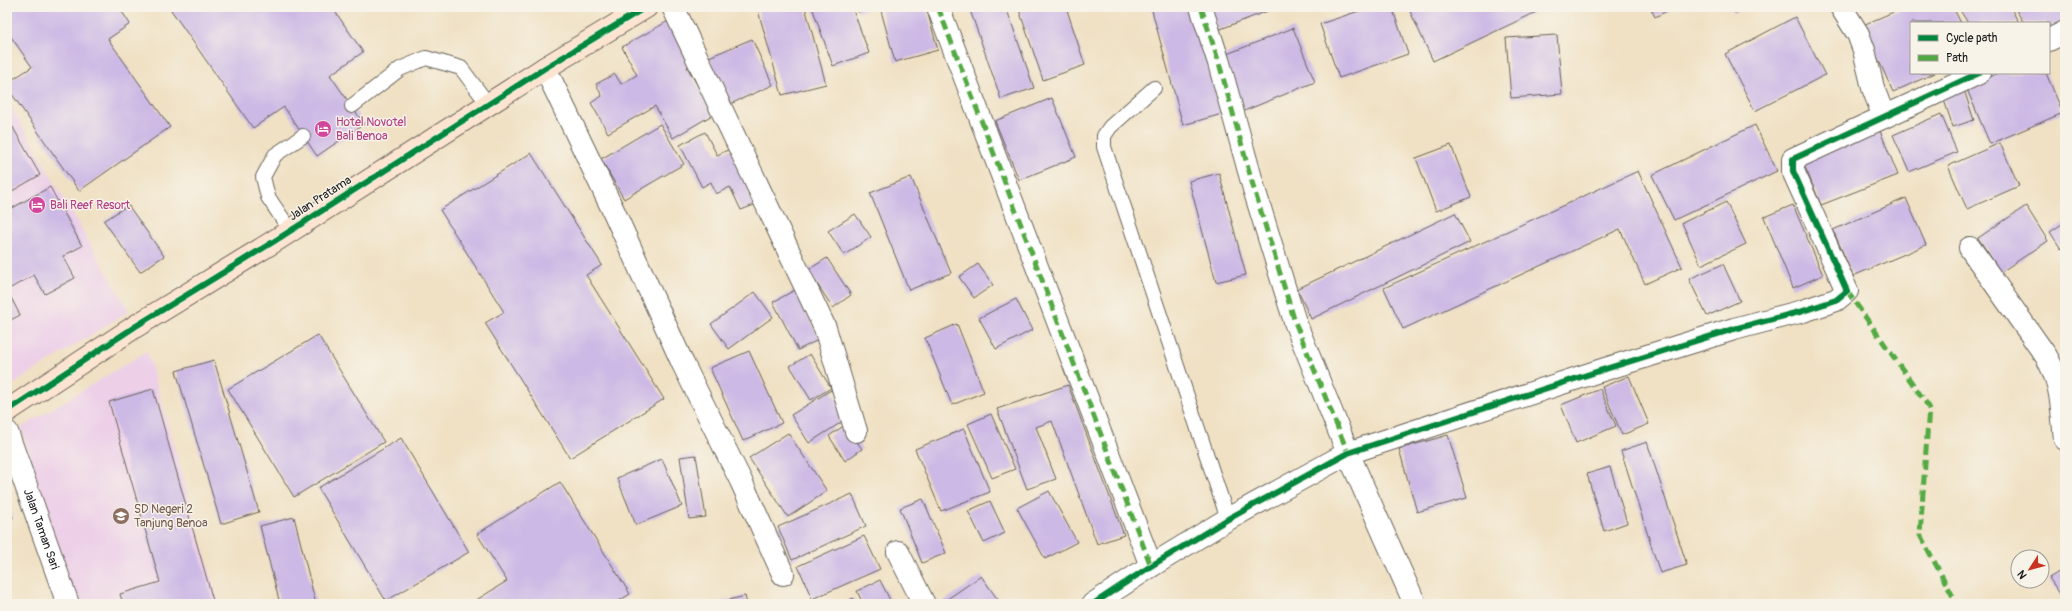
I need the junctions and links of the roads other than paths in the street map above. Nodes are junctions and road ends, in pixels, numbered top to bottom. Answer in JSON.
{"nodes":[{"id":1,"x":646,"y":7,"type":"edge"},
{"id":2,"x":673,"y":7,"type":"edge"},
{"id":3,"x":938,"y":7,"type":"edge"},
{"id":4,"x":1201,"y":7,"type":"edge"},
{"id":5,"x":1841,"y":7,"type":"edge"},
{"id":6,"x":2065,"y":32,"type":"edge"},
{"id":7,"x":2050,"y":40,"type":"edge"},
{"id":8,"x":545,"y":68,"type":"junction"},
{"id":9,"x":1977,"y":74,"type":"edge"},
{"id":10,"x":1154,"y":88,"type":"dead end"},
{"id":11,"x":488,"y":104,"type":"junction"},
{"id":12,"x":352,"y":106,"type":"dead end"},
{"id":13,"x":1884,"y":117,"type":"junction"},
{"id":14,"x":303,"y":136,"type":"dead end"},
{"id":15,"x":290,"y":230,"type":"junction"},
{"id":16,"x":1970,"y":248,"type":"dead end"},
{"id":17,"x":7,"y":411,"type":"edge"},
{"id":18,"x":856,"y":431,"type":"dead end"},
{"id":19,"x":7,"y":432,"type":"edge"},
{"id":20,"x":2065,"y":439,"type":"edge"},
{"id":21,"x":1348,"y":453,"type":"junction"},
{"id":22,"x":1228,"y":519,"type":"junction"},
{"id":23,"x":898,"y":552,"type":"dead end"},
{"id":24,"x":1150,"y":566,"type":"junction"},
{"id":25,"x":783,"y":574,"type":"dead end"},
{"id":26,"x":68,"y":604,"type":"edge"},
{"id":27,"x":924,"y":604,"type":"edge"},
{"id":28,"x":1093,"y":604,"type":"edge"},
{"id":29,"x":1415,"y":604,"type":"edge"}],
"edges":[{"from":1,"to":8,"type":"street","name":"Jalan Pratama"},
{"from":2,"to":18,"type":"street"},
{"from":3,"to":24,"type":"street"},
{"from":4,"to":21,"type":"street"},
{"from":5,"to":13,"type":"street"},
{"from":6,"to":7,"type":"street"},
{"from":8,"to":11,"type":"street","name":"Jalan Pratama"},
{"from":8,"to":25,"type":"street"},
{"from":9,"to":13,"type":"street"},
{"from":10,"to":22,"type":"lane"},
{"from":11,"to":12,"type":"lane"},
{"from":11,"to":15,"type":"street","name":"Jalan Pratama"},
{"from":13,"to":21,"type":"street"},
{"from":14,"to":15,"type":"lane"},
{"from":15,"to":17,"type":"street","name":"Jalan Pratama"},
{"from":16,"to":20,"type":"street"},
{"from":19,"to":26,"type":"street","name":"Jalan Taman Sari"},
{"from":21,"to":22,"type":"street"},
{"from":21,"to":29,"type":"street"},
{"from":22,"to":24,"type":"street"},
{"from":23,"to":27,"type":"street"},
{"from":24,"to":28,"type":"street"}]}
